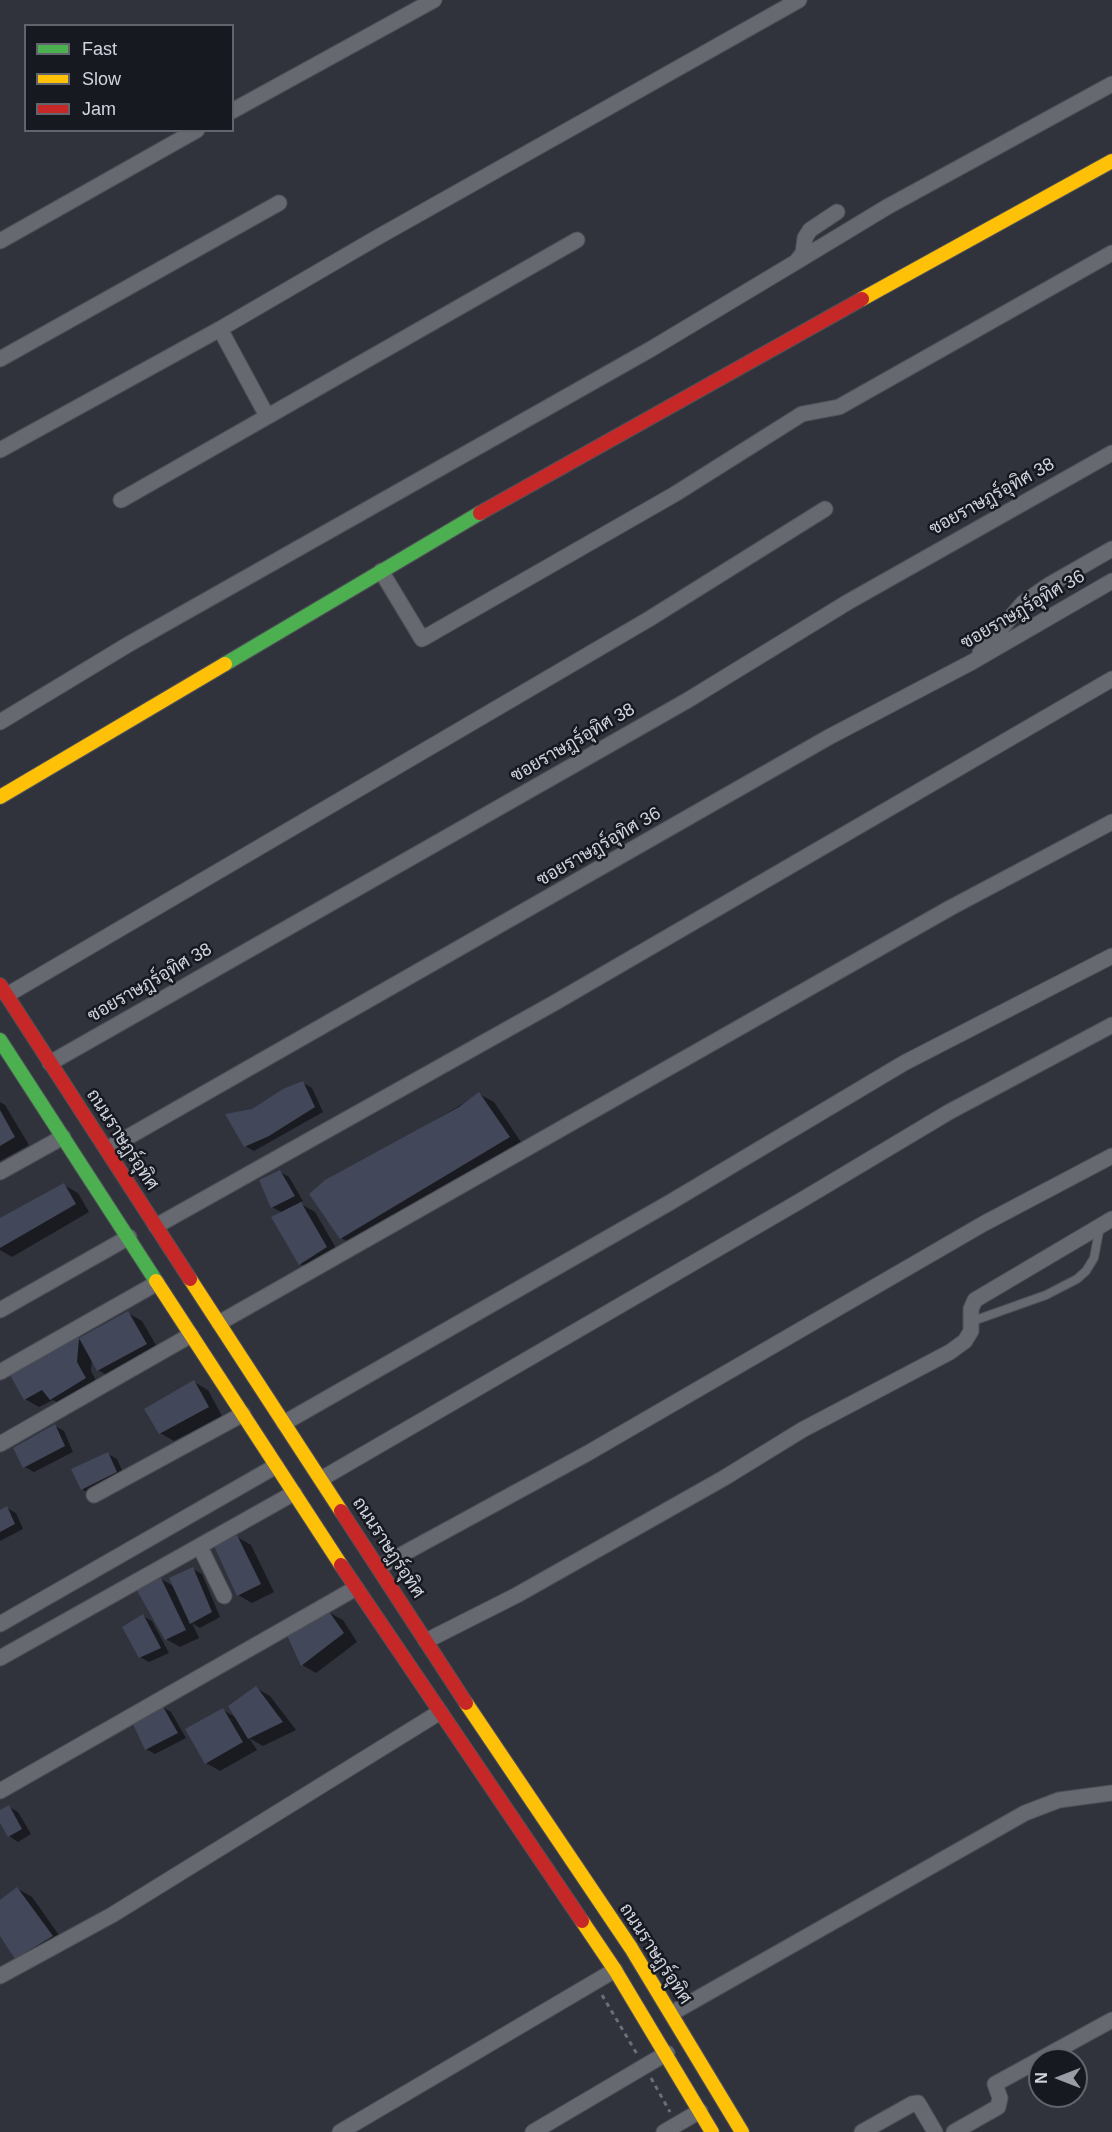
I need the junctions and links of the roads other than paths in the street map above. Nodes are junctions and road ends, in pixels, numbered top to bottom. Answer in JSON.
{"nodes":[{"id":1,"x":434,"y":0,"type":"edge"},
{"id":2,"x":799,"y":0,"type":"edge"},
{"id":3,"x":1112,"y":84,"type":"edge"},
{"id":4,"x":234,"y":110,"type":"edge"},
{"id":5,"x":193,"y":132,"type":"edge"},
{"id":6,"x":1112,"y":161,"type":"edge"},
{"id":7,"x":279,"y":202,"type":"dead end"},
{"id":8,"x":837,"y":212,"type":"dead end"},
{"id":9,"x":577,"y":240,"type":"dead end"},
{"id":10,"x":0,"y":241,"type":"edge"},
{"id":11,"x":1112,"y":253,"type":"edge"},
{"id":12,"x":796,"y":262,"type":"junction"},
{"id":13,"x":220,"y":329,"type":"junction"},
{"id":14,"x":0,"y":359,"type":"edge"},
{"id":15,"x":267,"y":416,"type":"junction"},
{"id":16,"x":0,"y":450,"type":"edge"},
{"id":17,"x":1112,"y":453,"type":"edge"},
{"id":18,"x":121,"y":500,"type":"dead end"},
{"id":19,"x":825,"y":509,"type":"dead end"},
{"id":20,"x":1112,"y":549,"type":"edge"},
{"id":21,"x":381,"y":571,"type":"junction"},
{"id":22,"x":1112,"y":581,"type":"edge"},
{"id":23,"x":972,"y":662,"type":"junction"},
{"id":24,"x":1112,"y":679,"type":"edge"},
{"id":25,"x":0,"y":722,"type":"edge"},
{"id":26,"x":0,"y":797,"type":"edge"},
{"id":27,"x":1112,"y":822,"type":"edge"},
{"id":28,"x":1112,"y":956,"type":"edge"},
{"id":29,"x":3,"y":990,"type":"edge"},
{"id":30,"x":1112,"y":1026,"type":"edge"},
{"id":31,"x":0,"y":1040,"type":"edge"},
{"id":32,"x":50,"y":1062,"type":"junction"},
{"id":33,"x":63,"y":1137,"type":"junction"},
{"id":34,"x":107,"y":1149,"type":"junction"},
{"id":35,"x":1112,"y":1156,"type":"edge"},
{"id":36,"x":0,"y":1172,"type":"edge"},
{"id":37,"x":1106,"y":1221,"type":"edge"},
{"id":38,"x":156,"y":1226,"type":"junction"},
{"id":39,"x":129,"y":1237,"type":"junction"},
{"id":40,"x":157,"y":1283,"type":"junction"},
{"id":41,"x":0,"y":1310,"type":"edge"},
{"id":42,"x":973,"y":1321,"type":"junction"},
{"id":43,"x":219,"y":1323,"type":"junction"},
{"id":44,"x":191,"y":1335,"type":"junction"},
{"id":45,"x":0,"y":1372,"type":"edge"},
{"id":46,"x":243,"y":1414,"type":"junction"},
{"id":47,"x":284,"y":1423,"type":"junction"},
{"id":48,"x":0,"y":1444,"type":"edge"},
{"id":49,"x":276,"y":1466,"type":"junction"},
{"id":50,"x":321,"y":1479,"type":"junction"},
{"id":51,"x":294,"y":1493,"type":"junction"},
{"id":52,"x":94,"y":1495,"type":"dead end"},
{"id":53,"x":200,"y":1547,"type":"junction"},
{"id":54,"x":380,"y":1567,"type":"junction"},
{"id":55,"x":356,"y":1588,"type":"junction"},
{"id":56,"x":224,"y":1596,"type":"dead end"},
{"id":57,"x":0,"y":1624,"type":"edge"},
{"id":58,"x":426,"y":1641,"type":"junction"},
{"id":59,"x":0,"y":1658,"type":"edge"},
{"id":60,"x":442,"y":1667,"type":"junction"},
{"id":61,"x":421,"y":1684,"type":"junction"},
{"id":62,"x":440,"y":1712,"type":"junction"},
{"id":63,"x":0,"y":1791,"type":"edge"},
{"id":64,"x":1112,"y":1794,"type":"edge"},
{"id":65,"x":615,"y":1970,"type":"junction"},
{"id":66,"x":0,"y":1976,"type":"edge"},
{"id":67,"x":672,"y":2013,"type":"junction"},
{"id":68,"x":1112,"y":2020,"type":"edge"},
{"id":69,"x":667,"y":2053,"type":"junction"},
{"id":70,"x":700,"y":2111,"type":"junction"},
{"id":71,"x":340,"y":2132,"type":"edge"},
{"id":72,"x":533,"y":2132,"type":"edge"},
{"id":73,"x":664,"y":2132,"type":"edge"},
{"id":74,"x":712,"y":2132,"type":"edge"},
{"id":75,"x":742,"y":2132,"type":"edge"},
{"id":76,"x":862,"y":2132,"type":"edge"},
{"id":77,"x":935,"y":2132,"type":"edge"},
{"id":78,"x":954,"y":2132,"type":"edge"}],
"edges":[{"from":1,"to":4,"type":"street"},
{"from":2,"to":13,"type":"street"},
{"from":3,"to":12,"type":"street"},
{"from":5,"to":10,"type":"street"},
{"from":6,"to":21,"type":"main road"},
{"from":7,"to":14,"type":"street"},
{"from":8,"to":12,"type":"street"},
{"from":9,"to":15,"type":"street"},
{"from":11,"to":21,"type":"street"},
{"from":12,"to":25,"type":"street"},
{"from":13,"to":15,"type":"street"},
{"from":13,"to":16,"type":"street"},
{"from":15,"to":18,"type":"street"},
{"from":17,"to":32,"type":"street","name":"ซอยราษฎร์อุทิศ 38"},
{"from":19,"to":29,"type":"street"},
{"from":20,"to":23,"type":"street"},
{"from":21,"to":26,"type":"main road"},
{"from":22,"to":23,"type":"street","name":"ซอยราษฎร์อุทิศ 36"},
{"from":23,"to":34,"type":"street","name":"ซอยราษฎร์อุทิศ 36"},
{"from":24,"to":38,"type":"street"},
{"from":27,"to":43,"type":"street"},
{"from":28,"to":47,"type":"street"},
{"from":29,"to":32,"type":"main road","name":"ถนนราษฎร์อุทิศ"},
{"from":30,"to":50,"type":"street"},
{"from":31,"to":33,"type":"main road"},
{"from":32,"to":34,"type":"main road","name":"ถนนราษฎร์อุทิศ"},
{"from":33,"to":36,"type":"street"},
{"from":33,"to":39,"type":"main road"},
{"from":34,"to":38,"type":"main road","name":"ถนนราษฎร์อุทิศ"},
{"from":35,"to":54,"type":"street"},
{"from":37,"to":42,"type":"street"},
{"from":37,"to":42,"type":"lane"},
{"from":38,"to":43,"type":"main road","name":"ถนนราษฎร์อุทิศ"},
{"from":39,"to":40,"type":"main road"},
{"from":39,"to":41,"type":"street"},
{"from":40,"to":44,"type":"main road"},
{"from":40,"to":45,"type":"street"},
{"from":42,"to":58,"type":"street"},
{"from":43,"to":47,"type":"main road","name":"ถนนราษฎร์อุทิศ"},
{"from":44,"to":46,"type":"main road"},
{"from":44,"to":48,"type":"street"},
{"from":46,"to":49,"type":"main road"},
{"from":46,"to":52,"type":"street"},
{"from":47,"to":50,"type":"main road","name":"ถนนราษฎร์อุทิศ"},
{"from":49,"to":51,"type":"main road"},
{"from":49,"to":57,"type":"street"},
{"from":50,"to":54,"type":"main road","name":"ถนนราษฎร์อุทิศ"},
{"from":51,"to":53,"type":"street"},
{"from":51,"to":55,"type":"main road"},
{"from":53,"to":56,"type":"street"},
{"from":53,"to":59,"type":"street"},
{"from":54,"to":58,"type":"main road","name":"ถนนราษฎร์อุทิศ"},
{"from":55,"to":61,"type":"main road"},
{"from":55,"to":63,"type":"street"},
{"from":58,"to":60,"type":"main road","name":"ถนนราษฎร์อุทิศ"},
{"from":60,"to":61,"type":"main road"},
{"from":60,"to":67,"type":"main road","name":"ถนนราษฎร์อุทิศ"},
{"from":61,"to":62,"type":"main road"},
{"from":62,"to":65,"type":"main road"},
{"from":62,"to":66,"type":"street"},
{"from":64,"to":67,"type":"street"},
{"from":65,"to":69,"type":"main road"},
{"from":65,"to":71,"type":"street"},
{"from":67,"to":75,"type":"main road","name":"ถนนราษฎร์อุทิศ"},
{"from":68,"to":78,"type":"street"},
{"from":69,"to":70,"type":"main road"},
{"from":69,"to":72,"type":"street"},
{"from":70,"to":73,"type":"street"},
{"from":70,"to":74,"type":"main road"},
{"from":76,"to":77,"type":"street"}]}
